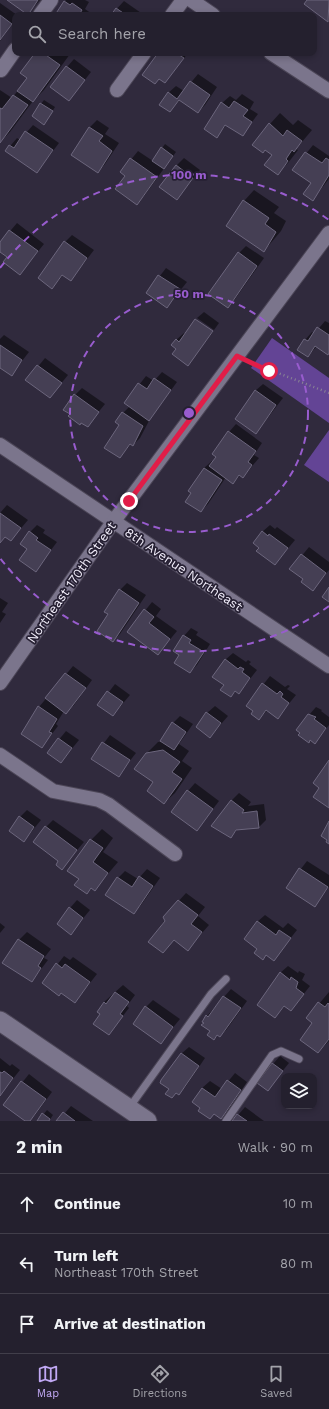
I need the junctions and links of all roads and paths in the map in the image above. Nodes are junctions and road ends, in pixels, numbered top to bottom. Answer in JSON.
{"nodes":[{"id":1,"x":51,"y":0,"type":"edge"},
{"id":2,"x":183,"y":0,"type":"edge"},
{"id":3,"x":191,"y":0,"type":"edge"},
{"id":4,"x":42,"y":12,"type":"edge"},
{"id":5,"x":174,"y":12,"type":"edge"},
{"id":6,"x":209,"y":12,"type":"edge"},
{"id":7,"x":12,"y":54,"type":"edge"},
{"id":8,"x":142,"y":56,"type":"edge"},
{"id":9,"x":276,"y":56,"type":"edge"},
{"id":10,"x":1,"y":70,"type":"edge"},
{"id":11,"x":117,"y":90,"type":"dead end"},
{"id":12,"x":329,"y":91,"type":"edge"},
{"id":13,"x":329,"y":233,"type":"edge"},
{"id":14,"x":237,"y":356,"type":"junction"},
{"id":15,"x":329,"y":393,"type":"edge"},
{"id":16,"x":0,"y":445,"type":"edge"},
{"id":17,"x":113,"y":522,"type":"junction"},
{"id":18,"x":329,"y":666,"type":"edge"},
{"id":19,"x":0,"y":683,"type":"edge"},
{"id":20,"x":0,"y":755,"type":"edge"},
{"id":21,"x":175,"y":854,"type":"dead end"},
{"id":22,"x":226,"y":978,"type":"dead end"},
{"id":23,"x":0,"y":1021,"type":"edge"},
{"id":24,"x":299,"y":1059,"type":"dead end"},
{"id":25,"x":128,"y":1108,"type":"junction"},
{"id":26,"x":147,"y":1121,"type":"edge"},
{"id":27,"x":226,"y":1121,"type":"edge"}],
"edges":[{"from":1,"to":4,"type":"street"},
{"from":2,"to":5,"type":"street"},
{"from":3,"to":6,"type":"street"},
{"from":7,"to":10,"type":"street"},
{"from":8,"to":11,"type":"street"},
{"from":9,"to":12,"type":"street"},
{"from":13,"to":14,"type":"street","name":"Northeast 170th Street"},
{"from":14,"to":15,"type":"path"},
{"from":14,"to":17,"type":"street","name":"Northeast 170th Street"},
{"from":16,"to":17,"type":"street","name":"8th Avenue Northeast"},
{"from":17,"to":18,"type":"street","name":"8th Avenue Northeast"},
{"from":17,"to":19,"type":"street","name":"Northeast 170th Street"},
{"from":20,"to":21,"type":"street"},
{"from":22,"to":25,"type":"lane"},
{"from":23,"to":25,"type":"street"},
{"from":24,"to":27,"type":"lane"},
{"from":25,"to":26,"type":"street"}]}
